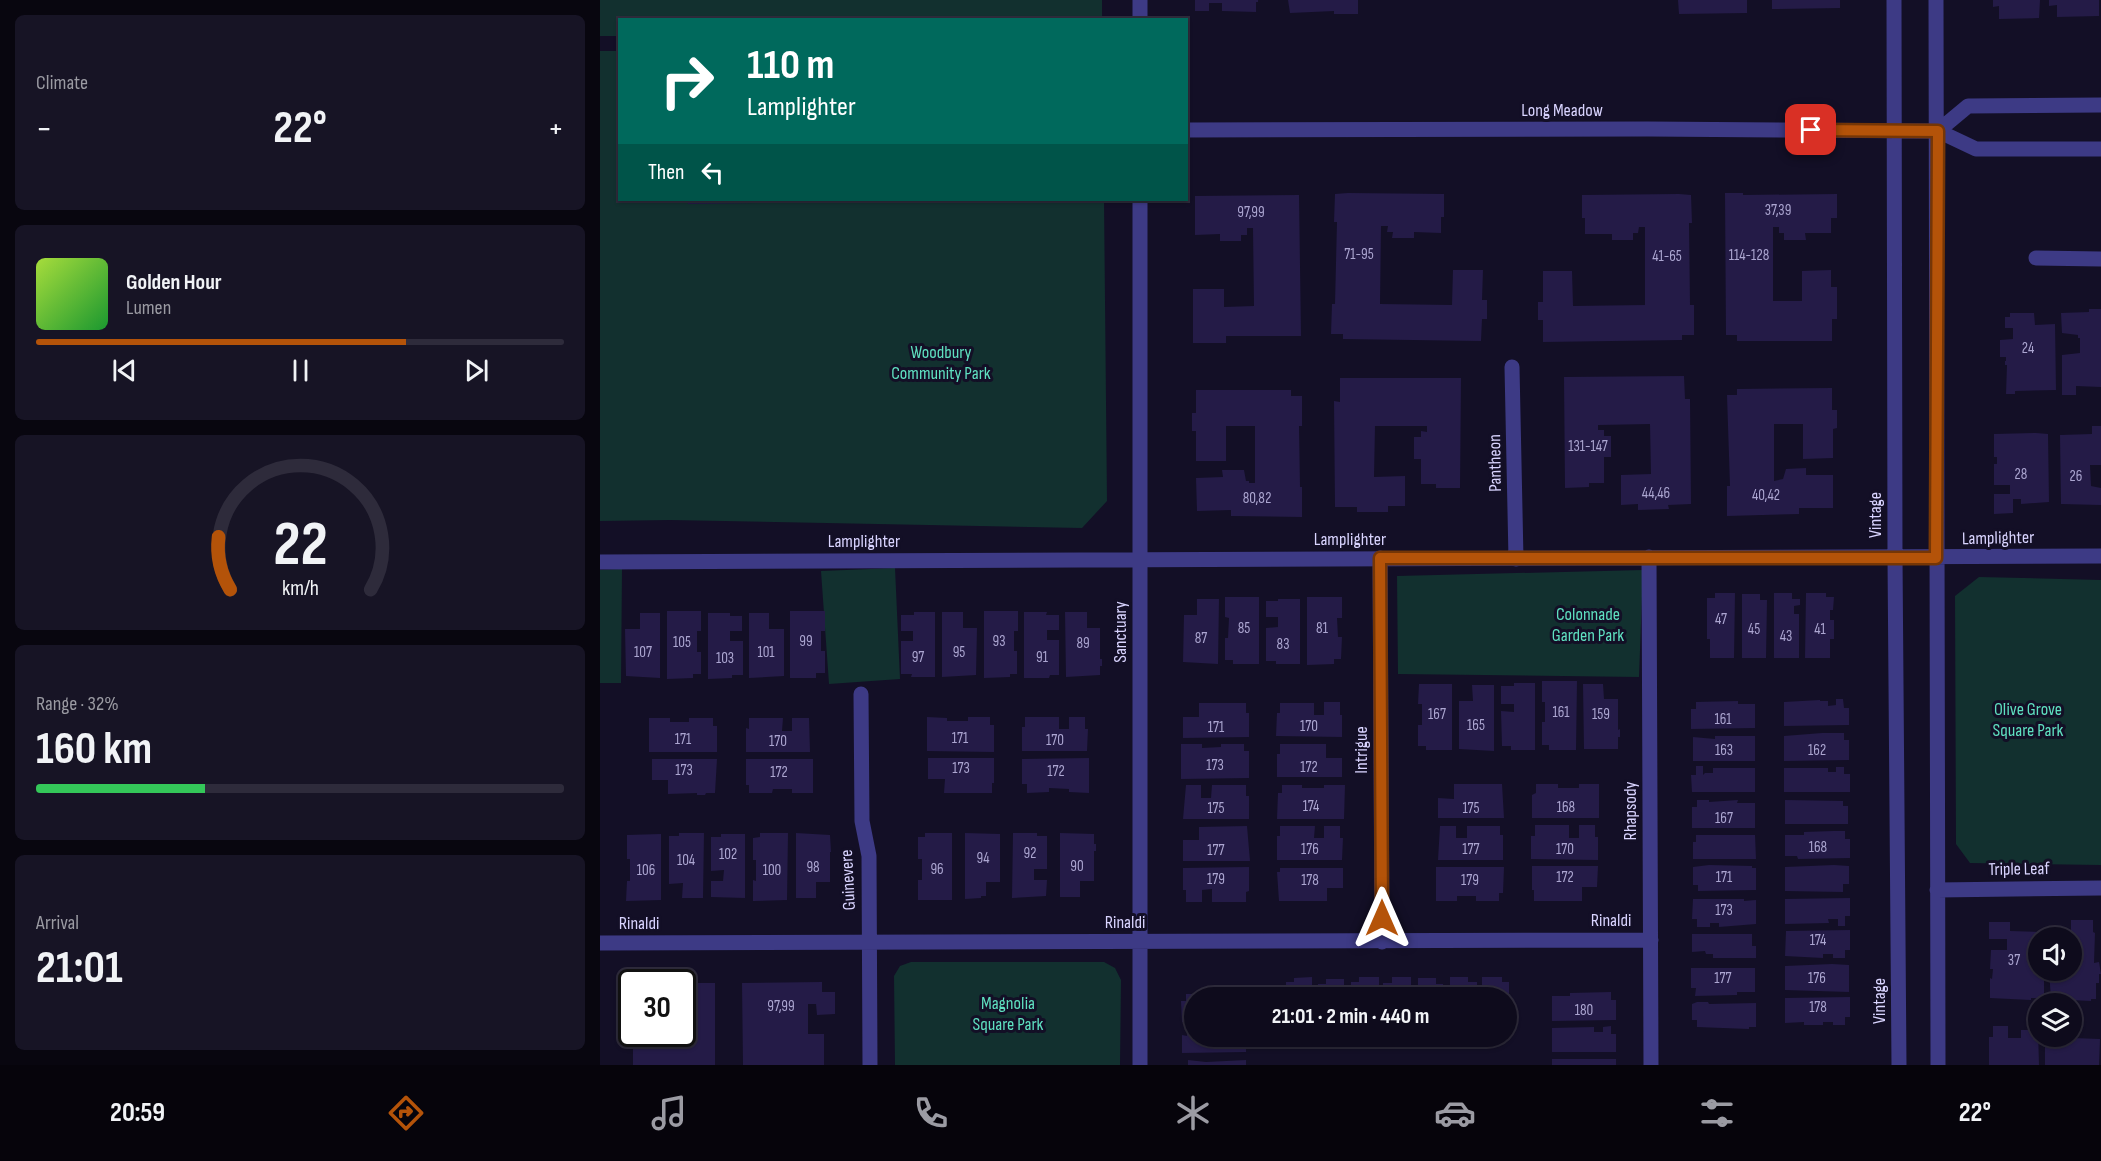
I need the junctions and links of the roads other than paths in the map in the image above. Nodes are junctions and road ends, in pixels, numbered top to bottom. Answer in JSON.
{"nodes":[{"id":1,"x":1140,"y":0,"type":"edge"},
{"id":2,"x":1894,"y":0,"type":"edge"},
{"id":3,"x":1936,"y":0,"type":"edge"},
{"id":4,"x":1140,"y":18,"type":"edge"},
{"id":5,"x":2101,"y":105,"type":"edge"},
{"id":6,"x":1188,"y":130,"type":"edge"},
{"id":7,"x":1895,"y":130,"type":"junction"},
{"id":8,"x":1938,"y":131,"type":"junction"},
{"id":9,"x":2101,"y":149,"type":"edge"},
{"id":10,"x":1140,"y":201,"type":"edge"},
{"id":11,"x":2036,"y":258,"type":"dead end"},
{"id":12,"x":2101,"y":258,"type":"edge"},
{"id":13,"x":1512,"y":367,"type":"dead end"},
{"id":14,"x":2101,"y":556,"type":"edge"},
{"id":15,"x":1648,"y":557,"type":"junction"},
{"id":16,"x":1380,"y":558,"type":"junction"},
{"id":17,"x":1516,"y":558,"type":"junction"},
{"id":18,"x":1895,"y":558,"type":"junction"},
{"id":19,"x":1936,"y":558,"type":"junction"},
{"id":20,"x":1139,"y":560,"type":"junction"},
{"id":21,"x":600,"y":562,"type":"edge"},
{"id":22,"x":861,"y":694,"type":"dead end"},
{"id":23,"x":2101,"y":888,"type":"edge"},
{"id":24,"x":1937,"y":890,"type":"junction"},
{"id":25,"x":1650,"y":940,"type":"junction"},
{"id":26,"x":1140,"y":941,"type":"junction"},
{"id":27,"x":870,"y":942,"type":"junction"},
{"id":28,"x":1382,"y":942,"type":"junction"},
{"id":29,"x":600,"y":943,"type":"edge"},
{"id":30,"x":870,"y":1065,"type":"edge"},
{"id":31,"x":1140,"y":1065,"type":"edge"},
{"id":32,"x":1651,"y":1065,"type":"edge"},
{"id":33,"x":1899,"y":1065,"type":"edge"},
{"id":34,"x":1938,"y":1065,"type":"edge"}],
"edges":[{"from":1,"to":4,"type":"street"},
{"from":2,"to":7,"type":"street","name":"Vintage"},
{"from":3,"to":8,"type":"street"},
{"from":5,"to":8,"type":"street"},
{"from":6,"to":7,"type":"street","name":"Long Meadow"},
{"from":7,"to":8,"type":"street","name":"Long Meadow"},
{"from":7,"to":18,"type":"street","name":"Vintage"},
{"from":8,"to":9,"type":"street","name":"Long Meadow"},
{"from":8,"to":19,"type":"street"},
{"from":10,"to":20,"type":"street","name":"Sanctuary"},
{"from":11,"to":12,"type":"street"},
{"from":13,"to":17,"type":"street","name":"Pantheon"},
{"from":14,"to":19,"type":"street","name":"Lamplighter"},
{"from":15,"to":17,"type":"street","name":"Lamplighter"},
{"from":15,"to":18,"type":"street","name":"Lamplighter"},
{"from":15,"to":25,"type":"street","name":"Rhapsody"},
{"from":16,"to":17,"type":"street","name":"Lamplighter"},
{"from":16,"to":20,"type":"street","name":"Lamplighter"},
{"from":16,"to":28,"type":"street","name":"Intrigue"},
{"from":18,"to":19,"type":"street","name":"Lamplighter"},
{"from":18,"to":33,"type":"street","name":"Vintage"},
{"from":19,"to":24,"type":"street"},
{"from":20,"to":21,"type":"street","name":"Lamplighter"},
{"from":20,"to":26,"type":"street","name":"Sanctuary"},
{"from":22,"to":27,"type":"street","name":"Guinevere"},
{"from":23,"to":24,"type":"street","name":"Triple Leaf"},
{"from":24,"to":34,"type":"street"},
{"from":25,"to":28,"type":"street","name":"Rinaldi"},
{"from":25,"to":32,"type":"street","name":"Rhapsody"},
{"from":26,"to":27,"type":"street","name":"Rinaldi"},
{"from":26,"to":28,"type":"street","name":"Rinaldi"},
{"from":26,"to":31,"type":"street","name":"Sanctuary"},
{"from":27,"to":29,"type":"street","name":"Rinaldi"},
{"from":27,"to":30,"type":"street","name":"Guinevere"}]}
